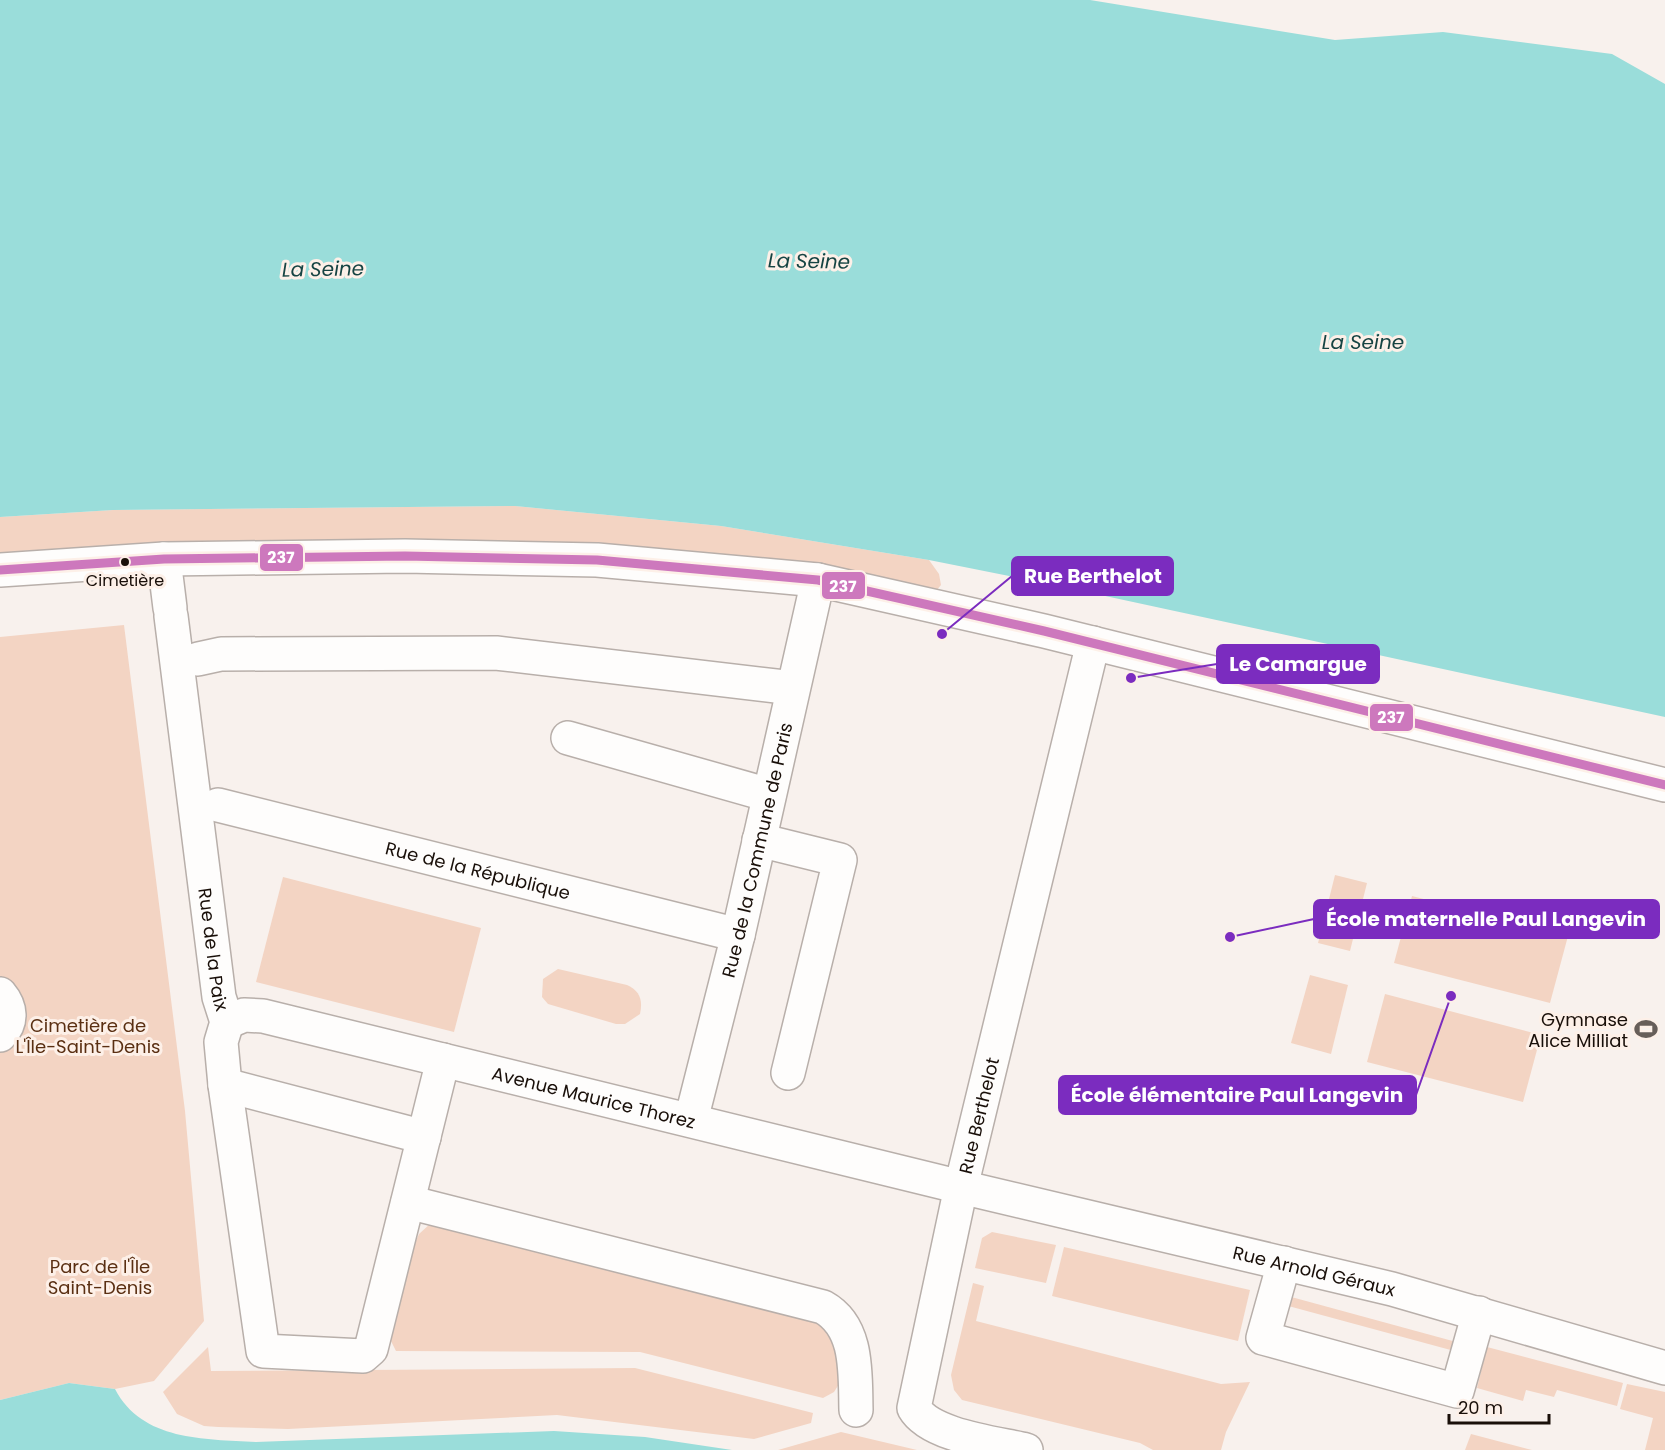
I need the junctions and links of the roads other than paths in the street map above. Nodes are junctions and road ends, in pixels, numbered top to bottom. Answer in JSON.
{"nodes":[{"id":1,"x":164,"y":559,"type":"junction"},
{"id":2,"x":0,"y":570,"type":"edge"},
{"id":3,"x":818,"y":580,"type":"junction"},
{"id":4,"x":1094,"y":644,"type":"junction"},
{"id":5,"x":198,"y":659,"type":"dead end"},
{"id":6,"x":793,"y":688,"type":"junction"},
{"id":7,"x":568,"y":738,"type":"dead end"},
{"id":8,"x":1665,"y":785,"type":"edge"},
{"id":9,"x":769,"y":795,"type":"junction"},
{"id":10,"x":218,"y":805,"type":"dead end"},
{"id":11,"x":759,"y":840,"type":"junction"},
{"id":12,"x":738,"y":935,"type":"junction"},
{"id":13,"x":0,"y":994,"type":"edge"},
{"id":14,"x":227,"y":1022,"type":"junction"},
{"id":15,"x":0,"y":1035,"type":"edge"},
{"id":16,"x":443,"y":1060,"type":"junction"},
{"id":17,"x":788,"y":1073,"type":"dead end"},
{"id":18,"x":225,"y":1085,"type":"junction"},
{"id":19,"x":691,"y":1120,"type":"junction"},
{"id":20,"x":424,"y":1137,"type":"junction"},
{"id":21,"x":961,"y":1187,"type":"junction"},
{"id":22,"x":408,"y":1202,"type":"junction"},
{"id":23,"x":1284,"y":1263,"type":"junction"},
{"id":24,"x":1479,"y":1313,"type":"junction"},
{"id":25,"x":1665,"y":1368,"type":"edge"},
{"id":26,"x":856,"y":1410,"type":"dead end"},
{"id":27,"x":1026,"y":1450,"type":"edge"}],
"edges":[{"from":1,"to":2,"type":"street"},
{"from":1,"to":3,"type":"street"},
{"from":1,"to":14,"type":"street","name":"Rue de la Paix"},
{"from":3,"to":4,"type":"street"},
{"from":3,"to":6,"type":"street","name":"Rue de la Commune de Paris"},
{"from":4,"to":8,"type":"street"},
{"from":4,"to":21,"type":"street","name":"Rue Berthelot"},
{"from":5,"to":6,"type":"street"},
{"from":6,"to":9,"type":"street","name":"Rue de la Commune de Paris"},
{"from":7,"to":9,"type":"street"},
{"from":9,"to":11,"type":"street","name":"Rue de la Commune de Paris"},
{"from":10,"to":12,"type":"street","name":"Rue de la République"},
{"from":11,"to":12,"type":"street","name":"Rue de la Commune de Paris"},
{"from":11,"to":17,"type":"street"},
{"from":12,"to":19,"type":"street","name":"Rue de la Commune de Paris"},
{"from":13,"to":15,"type":"street"},
{"from":14,"to":16,"type":"street","name":"Avenue Maurice Thorez"},
{"from":14,"to":18,"type":"street","name":"Rue de la Paix"},
{"from":16,"to":19,"type":"street","name":"Avenue Maurice Thorez"},
{"from":16,"to":20,"type":"street"},
{"from":18,"to":20,"type":"street"},
{"from":18,"to":22,"type":"street","name":"Rue de la Paix"},
{"from":19,"to":21,"type":"street","name":"Avenue Maurice Thorez"},
{"from":20,"to":22,"type":"street"},
{"from":21,"to":23,"type":"street","name":"Rue Arnold Géraux"},
{"from":21,"to":27,"type":"street","name":"Rue Berthelot"},
{"from":22,"to":26,"type":"street"},
{"from":23,"to":24,"type":"street","name":"Rue Arnold Géraux"},
{"from":23,"to":24,"type":"street"},
{"from":24,"to":25,"type":"street","name":"Rue Arnold Géraux"}]}
